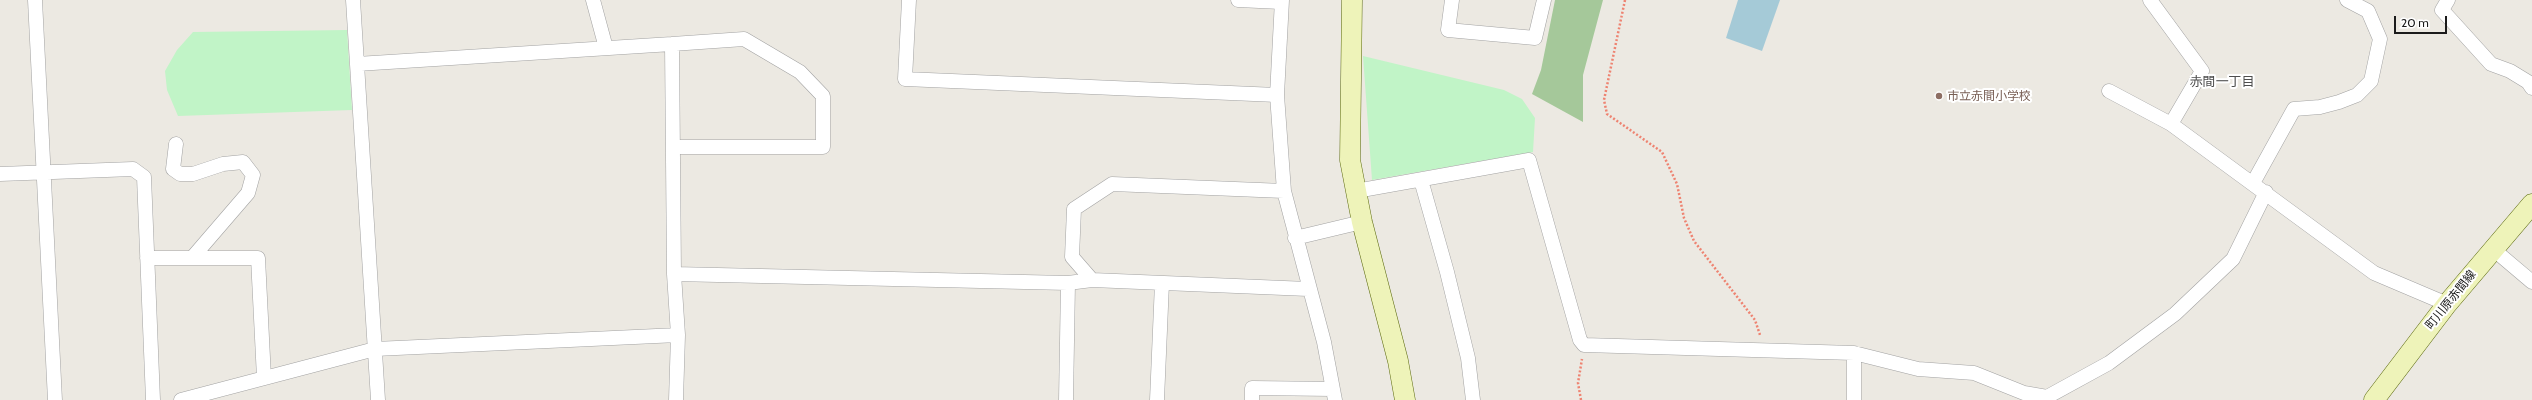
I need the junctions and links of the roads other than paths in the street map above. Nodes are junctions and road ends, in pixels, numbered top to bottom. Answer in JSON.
{"nodes":[{"id":1,"x":34,"y":0,"type":"edge"},
{"id":2,"x":353,"y":0,"type":"edge"},
{"id":3,"x":593,"y":0,"type":"edge"},
{"id":4,"x":909,"y":0,"type":"edge"},
{"id":5,"x":1238,"y":0,"type":"edge"},
{"id":6,"x":1352,"y":0,"type":"edge"},
{"id":7,"x":1452,"y":0,"type":"edge"},
{"id":8,"x":1544,"y":0,"type":"edge"},
{"id":9,"x":2150,"y":0,"type":"edge"},
{"id":10,"x":2347,"y":0,"type":"edge"},
{"id":11,"x":1281,"y":1,"type":"edge"},
{"id":12,"x":2445,"y":1,"type":"edge"},
{"id":13,"x":672,"y":44,"type":"junction"},
{"id":14,"x":606,"y":48,"type":"junction"},
{"id":15,"x":357,"y":64,"type":"junction"},
{"id":16,"x":2532,"y":88,"type":"edge"},
{"id":17,"x":2109,"y":90,"type":"dead end"},
{"id":18,"x":1277,"y":95,"type":"junction"},
{"id":19,"x":2171,"y":124,"type":"junction"},
{"id":20,"x":176,"y":144,"type":"dead end"},
{"id":21,"x":673,"y":147,"type":"junction"},
{"id":22,"x":44,"y":172,"type":"junction"},
{"id":23,"x":0,"y":174,"type":"edge"},
{"id":24,"x":1421,"y":180,"type":"junction"},
{"id":25,"x":2253,"y":183,"type":"junction"},
{"id":26,"x":1284,"y":191,"type":"junction"},
{"id":27,"x":1356,"y":191,"type":"junction"},
{"id":28,"x":2266,"y":192,"type":"junction"},
{"id":29,"x":2532,"y":204,"type":"edge"},
{"id":30,"x":1362,"y":222,"type":"junction"},
{"id":31,"x":1295,"y":238,"type":"junction"},
{"id":32,"x":2493,"y":249,"type":"junction"},
{"id":33,"x":148,"y":258,"type":"junction"},
{"id":34,"x":192,"y":258,"type":"junction"},
{"id":35,"x":674,"y":274,"type":"junction"},
{"id":36,"x":1092,"y":280,"type":"junction"},
{"id":37,"x":2532,"y":282,"type":"edge"},
{"id":38,"x":1068,"y":283,"type":"junction"},
{"id":39,"x":1162,"y":283,"type":"junction"},
{"id":40,"x":1308,"y":289,"type":"junction"},
{"id":41,"x":2447,"y":304,"type":"junction"},
{"id":42,"x":678,"y":335,"type":"junction"},
{"id":43,"x":375,"y":349,"type":"junction"},
{"id":44,"x":1854,"y":353,"type":"junction"},
{"id":45,"x":264,"y":378,"type":"junction"},
{"id":46,"x":1334,"y":395,"type":"edge"},
{"id":47,"x":55,"y":400,"type":"edge"},
{"id":48,"x":153,"y":400,"type":"edge"},
{"id":49,"x":181,"y":400,"type":"edge"},
{"id":50,"x":378,"y":400,"type":"edge"},
{"id":51,"x":676,"y":400,"type":"edge"},
{"id":52,"x":1066,"y":400,"type":"edge"},
{"id":53,"x":1157,"y":400,"type":"edge"},
{"id":54,"x":1252,"y":400,"type":"edge"},
{"id":55,"x":1405,"y":400,"type":"edge"},
{"id":56,"x":1473,"y":400,"type":"edge"},
{"id":57,"x":1854,"y":400,"type":"edge"},
{"id":58,"x":2374,"y":400,"type":"edge"}],
"edges":[{"from":1,"to":22,"type":"street"},
{"from":2,"to":15,"type":"street"},
{"from":3,"to":14,"type":"street"},
{"from":4,"to":18,"type":"street"},
{"from":5,"to":11,"type":"street"},
{"from":6,"to":27,"type":"street"},
{"from":7,"to":8,"type":"street"},
{"from":9,"to":19,"type":"street"},
{"from":10,"to":25,"type":"street"},
{"from":11,"to":18,"type":"street"},
{"from":12,"to":16,"type":"street"},
{"from":13,"to":14,"type":"street"},
{"from":13,"to":21,"type":"street"},
{"from":13,"to":21,"type":"street"},
{"from":14,"to":15,"type":"street"},
{"from":15,"to":43,"type":"street"},
{"from":17,"to":19,"type":"street"},
{"from":18,"to":26,"type":"street"},
{"from":19,"to":25,"type":"street"},
{"from":20,"to":34,"type":"street"},
{"from":21,"to":35,"type":"street"},
{"from":22,"to":23,"type":"street"},
{"from":22,"to":33,"type":"street"},
{"from":22,"to":47,"type":"street"},
{"from":24,"to":27,"type":"street"},
{"from":24,"to":44,"type":"street"},
{"from":24,"to":56,"type":"street"},
{"from":25,"to":28,"type":"street"},
{"from":26,"to":31,"type":"street"},
{"from":26,"to":36,"type":"street"},
{"from":27,"to":30,"type":"street"},
{"from":28,"to":41,"type":"street"},
{"from":28,"to":44,"type":"street"},
{"from":29,"to":32,"type":"street","name":"町川原赤間線"},
{"from":30,"to":31,"type":"street"},
{"from":30,"to":55,"type":"street"},
{"from":31,"to":40,"type":"street"},
{"from":32,"to":37,"type":"street"},
{"from":32,"to":41,"type":"street","name":"町川原赤間線"},
{"from":33,"to":34,"type":"street"},
{"from":33,"to":48,"type":"street"},
{"from":34,"to":45,"type":"street"},
{"from":35,"to":38,"type":"street"},
{"from":35,"to":42,"type":"street"},
{"from":36,"to":38,"type":"street"},
{"from":36,"to":39,"type":"street"},
{"from":38,"to":52,"type":"street"},
{"from":39,"to":40,"type":"street"},
{"from":39,"to":53,"type":"street"},
{"from":40,"to":46,"type":"street"},
{"from":41,"to":58,"type":"street","name":"町川原赤間線"},
{"from":42,"to":43,"type":"street"},
{"from":42,"to":51,"type":"street"},
{"from":43,"to":45,"type":"street"},
{"from":43,"to":50,"type":"street"},
{"from":44,"to":57,"type":"street"},
{"from":45,"to":49,"type":"street"},
{"from":46,"to":54,"type":"street"}]}
